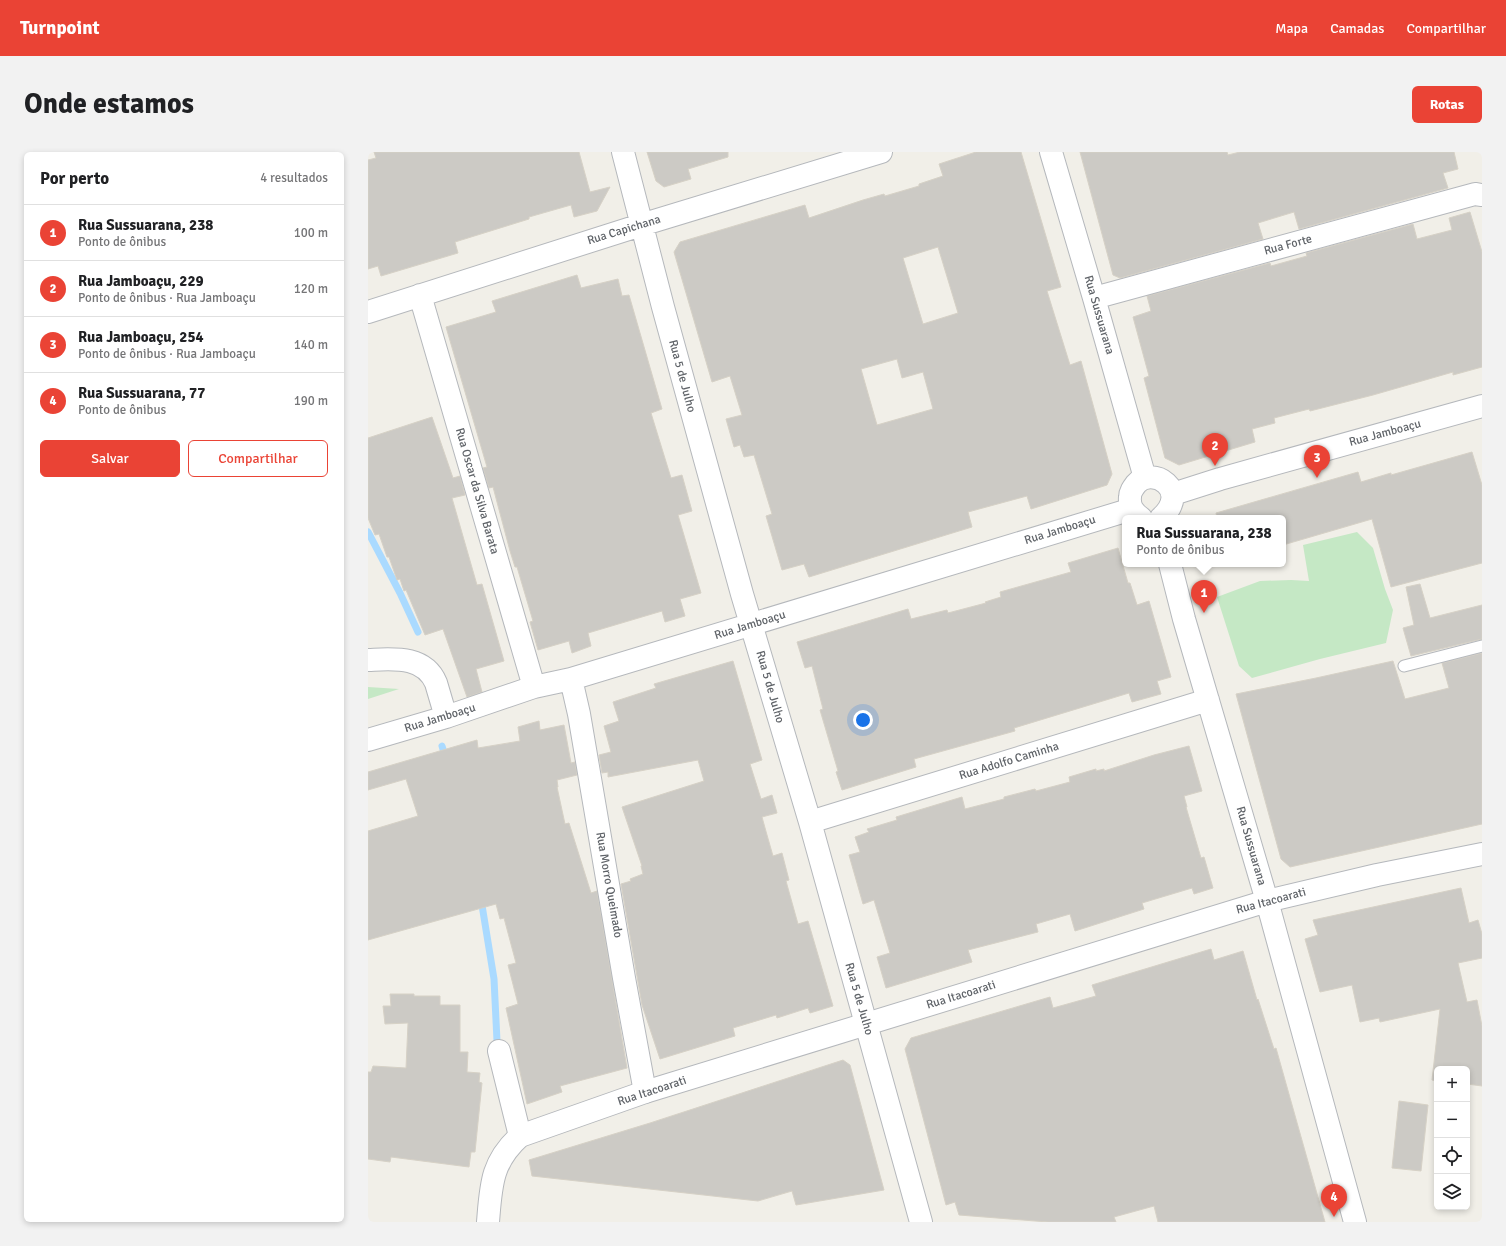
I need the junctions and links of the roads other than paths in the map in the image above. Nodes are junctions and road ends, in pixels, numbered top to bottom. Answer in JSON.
{"nodes":[{"id":1,"x":623,"y":152,"type":"edge"},
{"id":2,"x":881,"y":152,"type":"edge"},
{"id":3,"x":1051,"y":152,"type":"edge"},
{"id":4,"x":1482,"y":195,"type":"edge"},
{"id":5,"x":642,"y":225,"type":"junction"},
{"id":6,"x":420,"y":295,"type":"junction"},
{"id":7,"x":1094,"y":298,"type":"junction"},
{"id":8,"x":368,"y":312,"type":"edge"},
{"id":9,"x":1482,"y":406,"type":"edge"},
{"id":10,"x":1145,"y":478,"type":"junction"},
{"id":11,"x":1173,"y":494,"type":"junction"},
{"id":12,"x":1136,"y":513,"type":"edge"},
{"id":13,"x":1164,"y":515,"type":"edge"},
{"id":14,"x":1122,"y":517,"type":"edge"},
{"id":15,"x":1171,"y":567,"type":"edge"},
{"id":16,"x":751,"y":624,"type":"junction"},
{"id":17,"x":1482,"y":646,"type":"edge"},
{"id":18,"x":368,"y":660,"type":"edge"},
{"id":19,"x":1404,"y":666,"type":"dead end"},
{"id":20,"x":571,"y":679,"type":"junction"},
{"id":21,"x":534,"y":688,"type":"junction"},
{"id":22,"x":1208,"y":700,"type":"junction"},
{"id":23,"x":446,"y":717,"type":"junction"},
{"id":24,"x":368,"y":740,"type":"edge"},
{"id":25,"x":810,"y":822,"type":"junction"},
{"id":26,"x":1482,"y":854,"type":"edge"},
{"id":27,"x":1267,"y":901,"type":"junction"},
{"id":28,"x":866,"y":1024,"type":"junction"},
{"id":29,"x":499,"y":1051,"type":"dead end"},
{"id":30,"x":645,"y":1092,"type":"junction"},
{"id":31,"x":520,"y":1136,"type":"junction"},
{"id":32,"x":489,"y":1213,"type":"edge"},
{"id":33,"x":921,"y":1222,"type":"edge"},
{"id":34,"x":1355,"y":1222,"type":"edge"}],
"edges":[{"from":1,"to":5,"type":"street","name":"Rua 5 de Julho"},
{"from":2,"to":5,"type":"street","name":"Rua Capichana"},
{"from":3,"to":7,"type":"street","name":"Rua Sussuarana"},
{"from":4,"to":7,"type":"street","name":"Rua Forte"},
{"from":5,"to":6,"type":"street","name":"Rua Capichana"},
{"from":5,"to":16,"type":"street","name":"Rua 5 de Julho"},
{"from":6,"to":8,"type":"street","name":"Rua Capichana"},
{"from":6,"to":21,"type":"street","name":"Rua Oscar da Silva Barata"},
{"from":7,"to":10,"type":"street","name":"Rua Sussuarana"},
{"from":9,"to":11,"type":"street","name":"Rua Jamboaçu"},
{"from":10,"to":11,"type":"street"},
{"from":10,"to":12,"type":"street"},
{"from":11,"to":13,"type":"street"},
{"from":14,"to":16,"type":"street","name":"Rua Jamboaçu"},
{"from":15,"to":22,"type":"street","name":"Rua Sussuarana"},
{"from":16,"to":20,"type":"street","name":"Rua Jamboaçu"},
{"from":16,"to":25,"type":"street","name":"Rua 5 de Julho"},
{"from":17,"to":19,"type":"lane"},
{"from":18,"to":23,"type":"street"},
{"from":20,"to":21,"type":"street","name":"Rua Jamboaçu"},
{"from":20,"to":30,"type":"street","name":"Rua Morro Queimado"},
{"from":21,"to":23,"type":"street","name":"Rua Jamboaçu"},
{"from":22,"to":25,"type":"street","name":"Rua Adolfo Caminha"},
{"from":22,"to":27,"type":"street","name":"Rua Sussuarana"},
{"from":23,"to":24,"type":"street","name":"Rua Jamboaçu"},
{"from":25,"to":28,"type":"street","name":"Rua 5 de Julho"},
{"from":26,"to":27,"type":"street","name":"Rua Itacoarati"},
{"from":27,"to":28,"type":"street","name":"Rua Itacoarati"},
{"from":27,"to":34,"type":"street","name":"Rua Sussuarana"},
{"from":28,"to":30,"type":"street","name":"Rua Itacoarati"},
{"from":28,"to":33,"type":"street","name":"Rua 5 de Julho"},
{"from":29,"to":31,"type":"street"},
{"from":30,"to":31,"type":"street","name":"Rua Itacoarati"},
{"from":31,"to":32,"type":"street","name":"Rua Itacoarati"}]}
